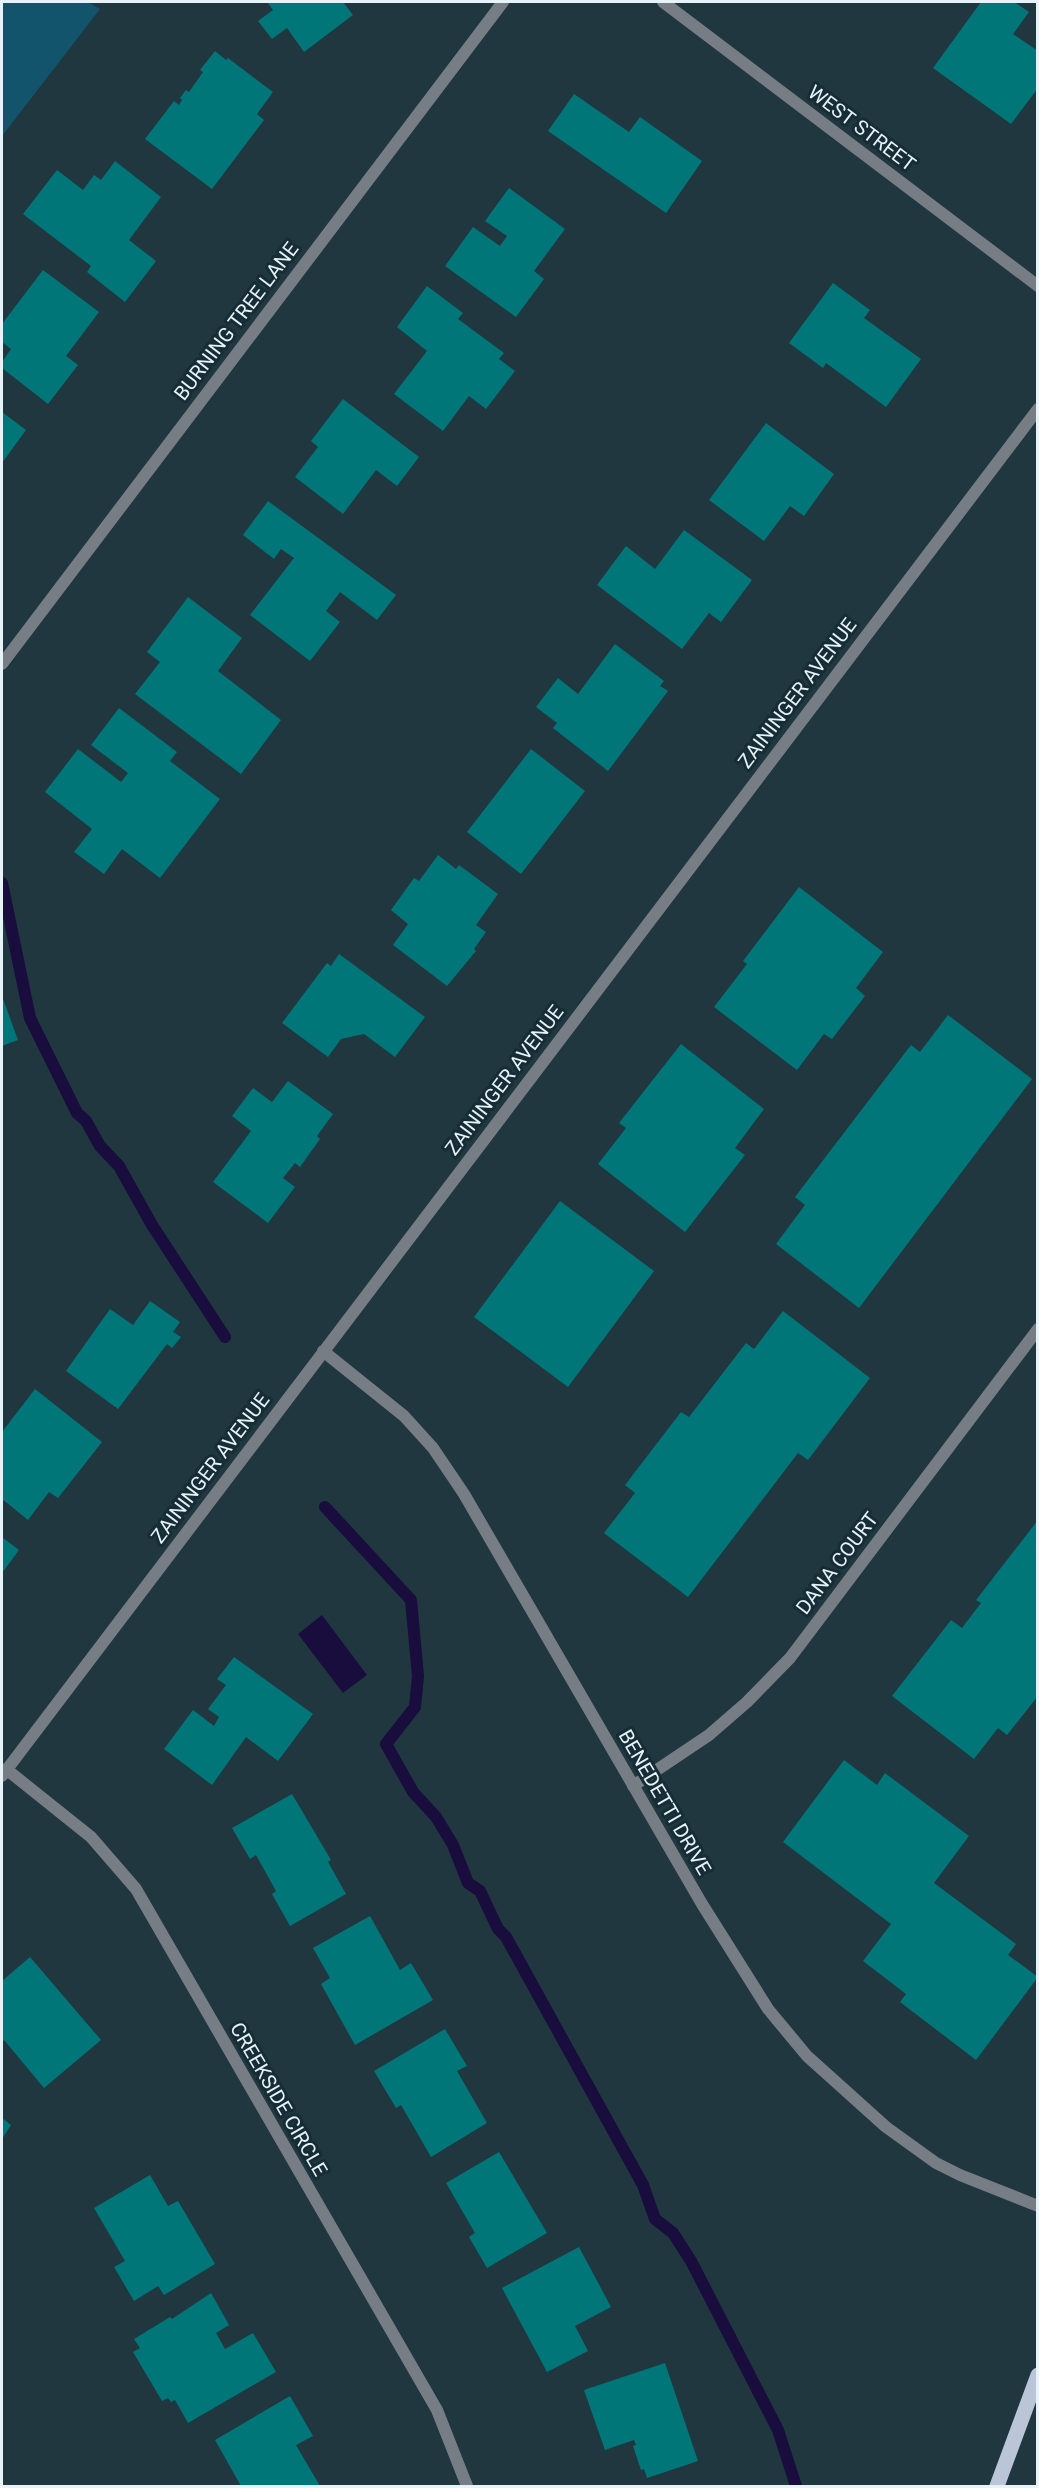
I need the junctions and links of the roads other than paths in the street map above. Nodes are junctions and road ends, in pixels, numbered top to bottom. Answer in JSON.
{"nodes":[{"id":1,"x":502,"y":2,"type":"edge"},
{"id":2,"x":663,"y":2,"type":"edge"},
{"id":3,"x":1038,"y":286,"type":"edge"},
{"id":4,"x":1038,"y":409,"type":"edge"},
{"id":5,"x":2,"y":664,"type":"edge"},
{"id":6,"x":1038,"y":1329,"type":"edge"},
{"id":7,"x":323,"y":1351,"type":"junction"},
{"id":8,"x":4,"y":1772,"type":"edge"},
{"id":9,"x":633,"y":1786,"type":"junction"},
{"id":10,"x":1038,"y":2206,"type":"edge"},
{"id":11,"x":1038,"y":2375,"type":"edge"},
{"id":12,"x":467,"y":2487,"type":"edge"},
{"id":13,"x":997,"y":2487,"type":"edge"}],
"edges":[{"from":1,"to":5,"type":"street","name":"BURNING TREE LANE"},
{"from":2,"to":3,"type":"street","name":"WEST STREET"},
{"from":4,"to":7,"type":"street","name":"ZAININGER AVENUE"},
{"from":6,"to":9,"type":"street","name":"DANA COURT"},
{"from":7,"to":8,"type":"street","name":"ZAININGER AVENUE"},
{"from":7,"to":9,"type":"street","name":"BENEDETTI DRIVE"},
{"from":8,"to":12,"type":"street","name":"CREEKSIDE CIRCLE"},
{"from":9,"to":10,"type":"street","name":"BENEDETTI DRIVE"},
{"from":11,"to":13,"type":"main road"}]}
